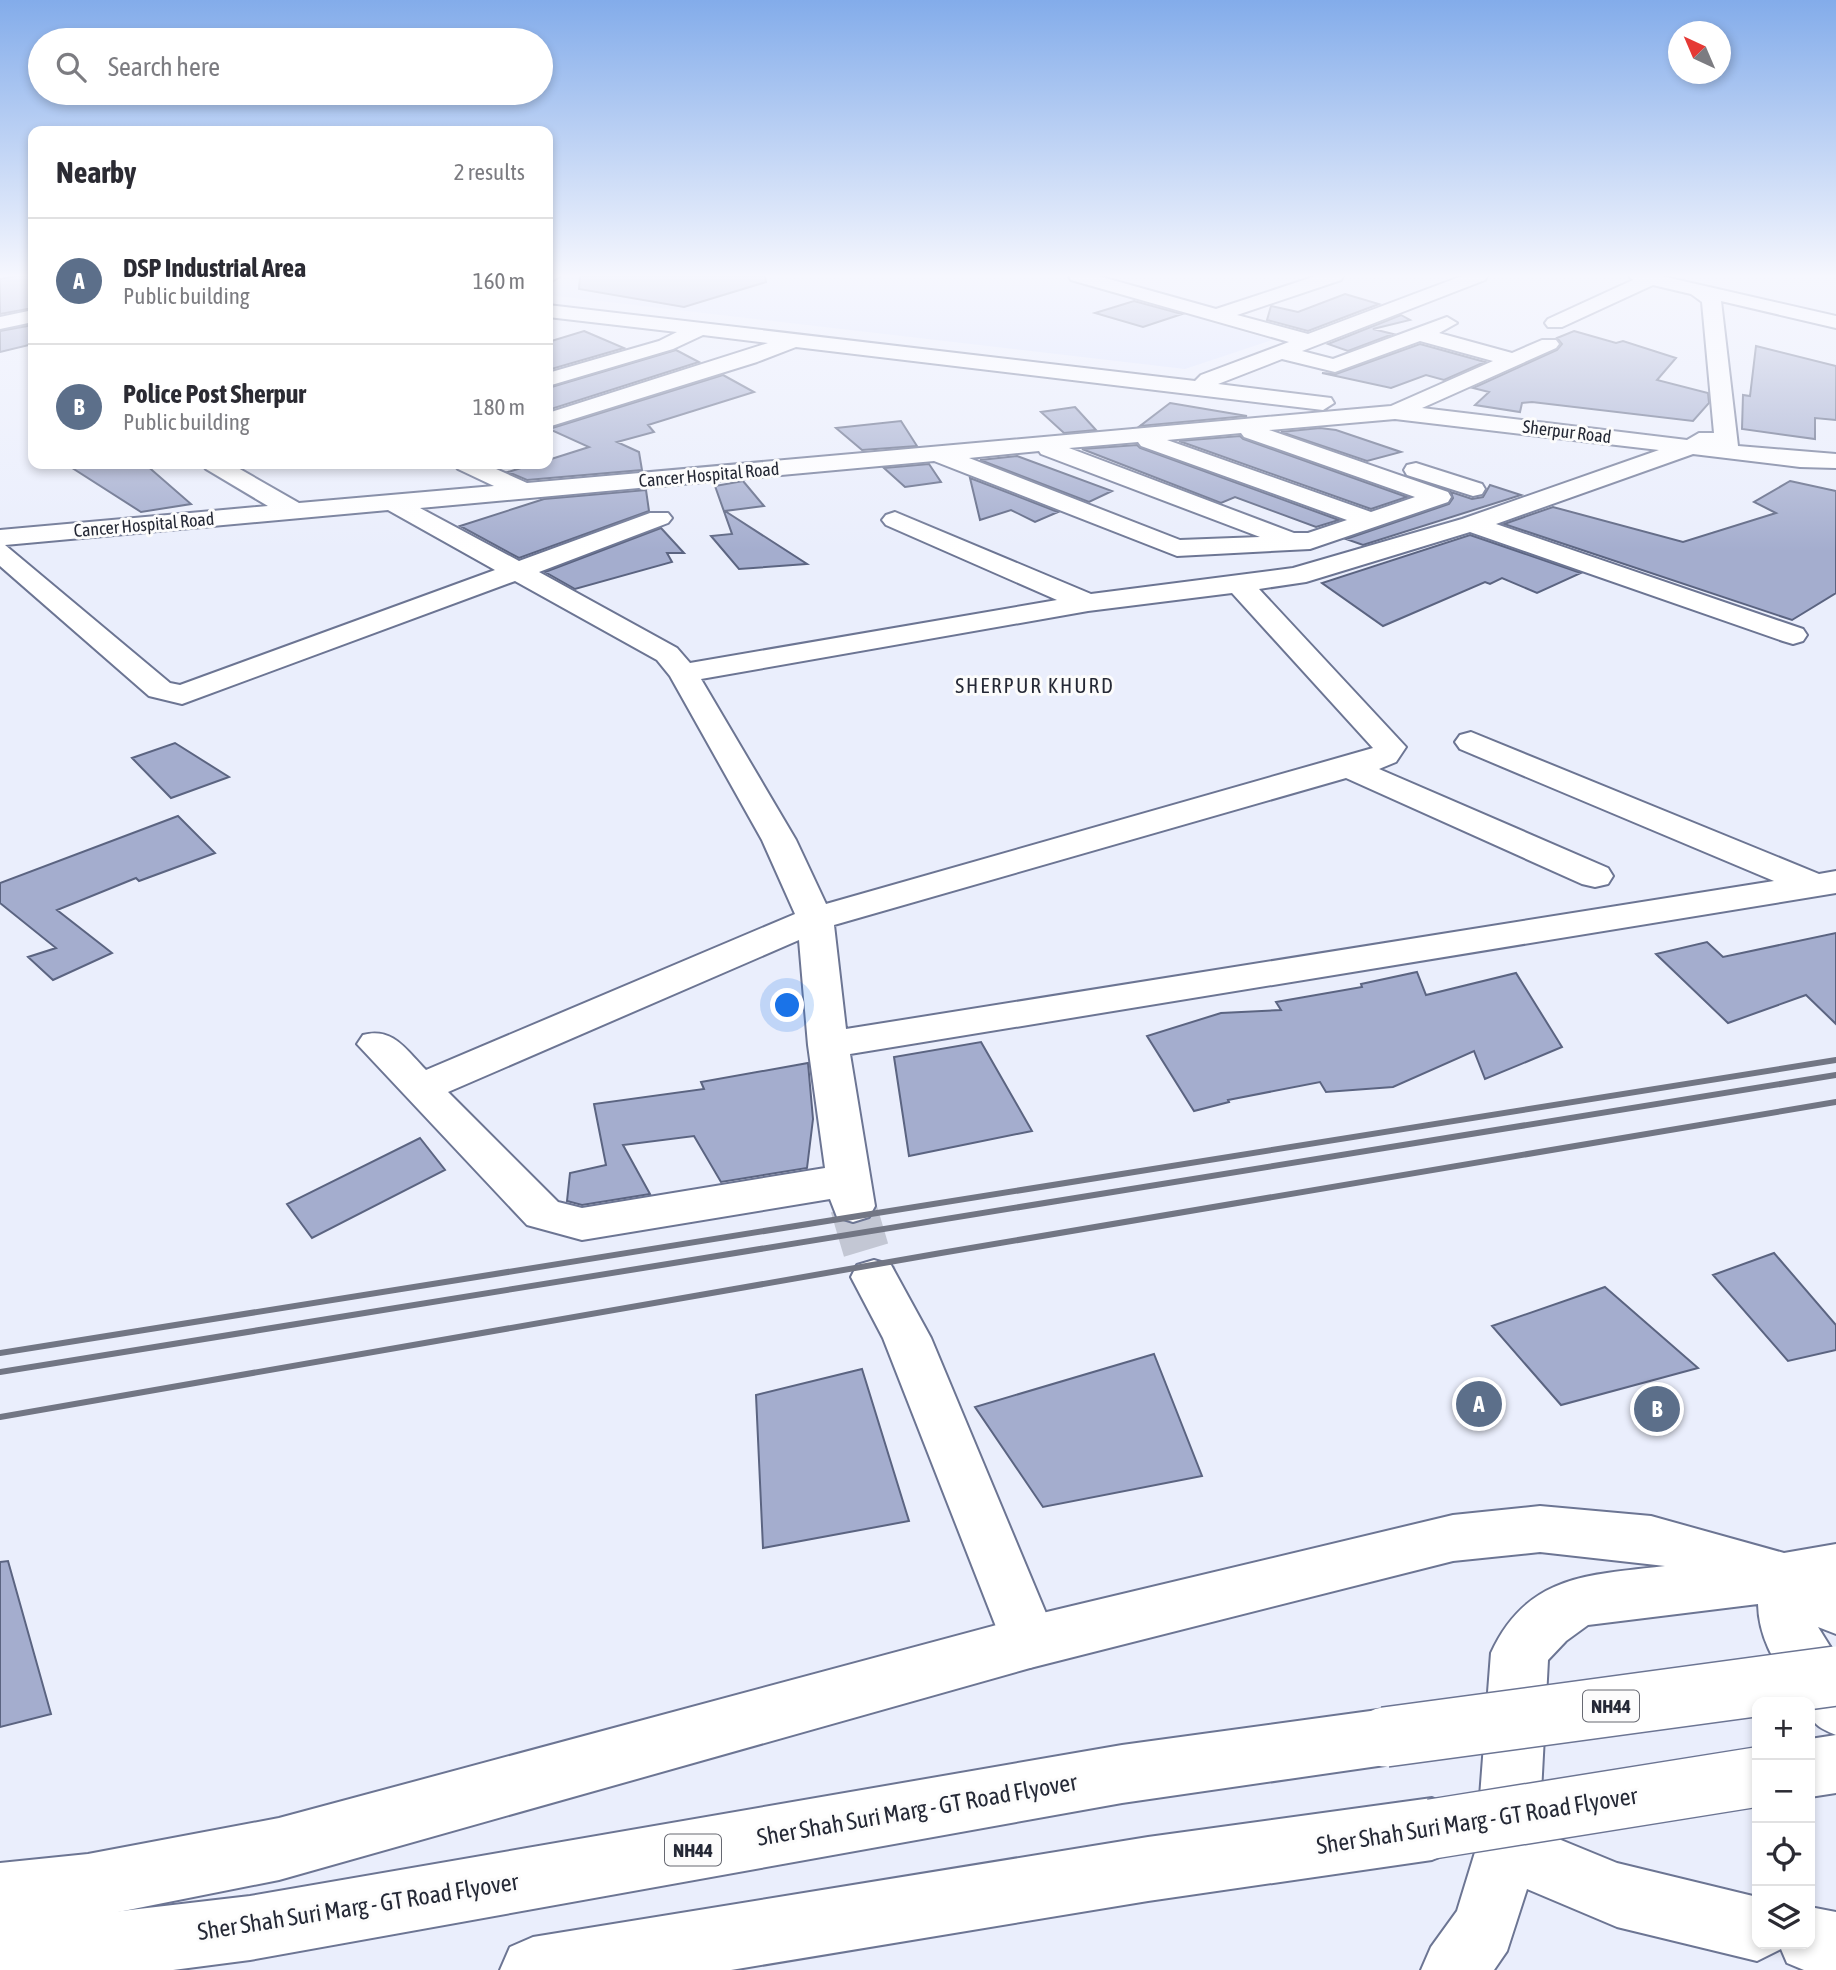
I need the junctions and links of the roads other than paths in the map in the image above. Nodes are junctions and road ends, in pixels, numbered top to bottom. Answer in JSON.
{"nodes":[{"id":1,"x":589,"y":368,"type":"edge"},
{"id":2,"x":718,"y":368,"type":"edge"},
{"id":3,"x":1052,"y":368,"type":"edge"},
{"id":4,"x":1069,"y":368,"type":"edge"},
{"id":5,"x":1243,"y":368,"type":"edge"},
{"id":6,"x":1496,"y":368,"type":"edge"},
{"id":7,"x":1712,"y":368,"type":"edge"},
{"id":8,"x":553,"y":379,"type":"edge"},
{"id":9,"x":1204,"y":385,"type":"junction"},
{"id":10,"x":1405,"y":408,"type":"junction"},
{"id":11,"x":553,"y":418,"type":"edge"},
{"id":12,"x":1278,"y":424,"type":"junction"},
{"id":13,"x":1241,"y":428,"type":"junction"},
{"id":14,"x":1138,"y":436,"type":"junction"},
{"id":15,"x":1037,"y":444,"type":"junction"},
{"id":16,"x":1713,"y":444,"type":"junction"},
{"id":17,"x":1836,"y":449,"type":"edge"},
{"id":18,"x":936,"y":453,"type":"junction"},
{"id":19,"x":1800,"y":460,"type":"junction"},
{"id":20,"x":1836,"y":461,"type":"edge"},
{"id":21,"x":223,"y":469,"type":"edge"},
{"id":22,"x":477,"y":469,"type":"edge"},
{"id":23,"x":1836,"y":477,"type":"edge"},
{"id":24,"x":1473,"y":489,"type":"dead end"},
{"id":25,"x":526,"y":492,"type":"junction"},
{"id":26,"x":393,"y":503,"type":"junction"},
{"id":27,"x":296,"y":512,"type":"junction"},
{"id":28,"x":659,"y":518,"type":"dead end"},
{"id":29,"x":1368,"y":519,"type":"junction"},
{"id":30,"x":895,"y":520,"type":"dead end"},
{"id":31,"x":1471,"y":524,"type":"junction"},
{"id":32,"x":0,"y":538,"type":"edge"},
{"id":33,"x":1276,"y":542,"type":"junction"},
{"id":34,"x":0,"y":552,"type":"edge"},
{"id":35,"x":522,"y":571,"type":"junction"},
{"id":36,"x":1305,"y":574,"type":"junction"},
{"id":37,"x":1239,"y":584,"type":"junction"},
{"id":38,"x":1088,"y":603,"type":"junction"},
{"id":39,"x":1793,"y":635,"type":"dead end"},
{"id":40,"x":683,"y":673,"type":"junction"},
{"id":41,"x":1471,"y":742,"type":"dead end"},
{"id":42,"x":1350,"y":768,"type":"junction"},
{"id":43,"x":1595,"y":876,"type":"dead end"},
{"id":44,"x":1825,"y":884,"type":"edge"},
{"id":45,"x":815,"y":919,"type":"junction"},
{"id":46,"x":377,"y":1044,"type":"dead end"},
{"id":47,"x":828,"y":1045,"type":"junction"},
{"id":48,"x":420,"y":1088,"type":"junction"},
{"id":49,"x":874,"y":1277,"type":"tunnel mouth"},
{"id":50,"x":1810,"y":1572,"type":"edge"},
{"id":51,"x":1836,"y":1609,"type":"edge"},
{"id":52,"x":1030,"y":1642,"type":"junction"},
{"id":53,"x":1836,"y":1676,"type":"edge"},
{"id":54,"x":1836,"y":1707,"type":"edge"},
{"id":55,"x":1836,"y":1764,"type":"edge"},
{"id":56,"x":1815,"y":1767,"type":"edge"},
{"id":57,"x":1752,"y":1778,"type":"edge"},
{"id":58,"x":1507,"y":1849,"type":"junction"},
{"id":59,"x":0,"y":1895,"type":"edge"},
{"id":60,"x":1752,"y":1928,"type":"edge"},
{"id":61,"x":1815,"y":1941,"type":"edge"},
{"id":62,"x":1836,"y":1945,"type":"edge"},
{"id":63,"x":0,"y":1955,"type":"edge"},
{"id":64,"x":533,"y":1970,"type":"edge"},
{"id":65,"x":1454,"y":1970,"type":"edge"}],
"edges":[{"from":1,"to":8,"type":"main road"},
{"from":2,"to":11,"type":"main road"},
{"from":3,"to":9,"type":"main road","name":"Sherpur Road"},
{"from":4,"to":9,"type":"main road","name":"Sherpur Road"},
{"from":5,"to":9,"type":"main road"},
{"from":6,"to":10,"type":"main road"},
{"from":7,"to":16,"type":"main road"},
{"from":9,"to":10,"type":"main road","name":"Sherpur Road"},
{"from":9,"to":10,"type":"main road","name":"Sherpur Road"},
{"from":10,"to":12,"type":"main road","name":"Cancer Hospital Road"},
{"from":10,"to":16,"type":"main road","name":"Sherpur Road"},
{"from":12,"to":13,"type":"main road","name":"Cancer Hospital Road"},
{"from":12,"to":24,"type":"main road"},
{"from":13,"to":14,"type":"main road","name":"Cancer Hospital Road"},
{"from":13,"to":29,"type":"main road"},
{"from":14,"to":15,"type":"main road","name":"Cancer Hospital Road"},
{"from":14,"to":29,"type":"main road"},
{"from":15,"to":18,"type":"main road","name":"Cancer Hospital Road"},
{"from":15,"to":33,"type":"main road"},
{"from":16,"to":17,"type":"main road","name":"Sherpur Road"},
{"from":16,"to":19,"type":"main road","name":"Sherpur Road"},
{"from":16,"to":31,"type":"main road"},
{"from":18,"to":25,"type":"main road","name":"Cancer Hospital Road"},
{"from":18,"to":33,"type":"main road"},
{"from":19,"to":20,"type":"main road","name":"Sherpur Road"},
{"from":19,"to":23,"type":"main road"},
{"from":21,"to":27,"type":"main road"},
{"from":22,"to":25,"type":"main road"},
{"from":25,"to":26,"type":"main road","name":"Cancer Hospital Road"},
{"from":26,"to":27,"type":"main road","name":"Cancer Hospital Road"},
{"from":26,"to":35,"type":"main road"},
{"from":27,"to":32,"type":"main road","name":"Cancer Hospital Road"},
{"from":28,"to":35,"type":"main road"},
{"from":29,"to":33,"type":"main road"},
{"from":30,"to":38,"type":"main road"},
{"from":31,"to":36,"type":"main road"},
{"from":31,"to":39,"type":"main road"},
{"from":33,"to":36,"type":"main road"},
{"from":34,"to":35,"type":"main road"},
{"from":35,"to":40,"type":"main road"},
{"from":36,"to":37,"type":"main road"},
{"from":37,"to":38,"type":"main road"},
{"from":37,"to":42,"type":"main road"},
{"from":38,"to":40,"type":"main road"},
{"from":40,"to":45,"type":"main road"},
{"from":41,"to":44,"type":"main road"},
{"from":42,"to":43,"type":"main road"},
{"from":42,"to":45,"type":"main road"},
{"from":44,"to":47,"type":"main road"},
{"from":45,"to":47,"type":"main road"},
{"from":45,"to":48,"type":"main road"},
{"from":46,"to":48,"type":"main road"},
{"from":47,"to":48,"type":"main road"},
{"from":49,"to":52,"type":"main road"},
{"from":50,"to":51,"type":"main road"},
{"from":50,"to":52,"type":"main road"},
{"from":50,"to":54,"type":"main road"},
{"from":50,"to":58,"type":"main road"},
{"from":52,"to":59,"type":"main road"},
{"from":53,"to":63,"type":"main road","name":"Sher Shah Suri Marg - GT Road Flyover","number":"NH44","bridge":true},
{"from":55,"to":56,"type":"main road"},
{"from":57,"to":64,"type":"main road","name":"Sher Shah Suri Marg - GT Road Flyover","bridge":true},
{"from":58,"to":60,"type":"main road"},
{"from":58,"to":65,"type":"main road"},
{"from":61,"to":62,"type":"main road"}]}
